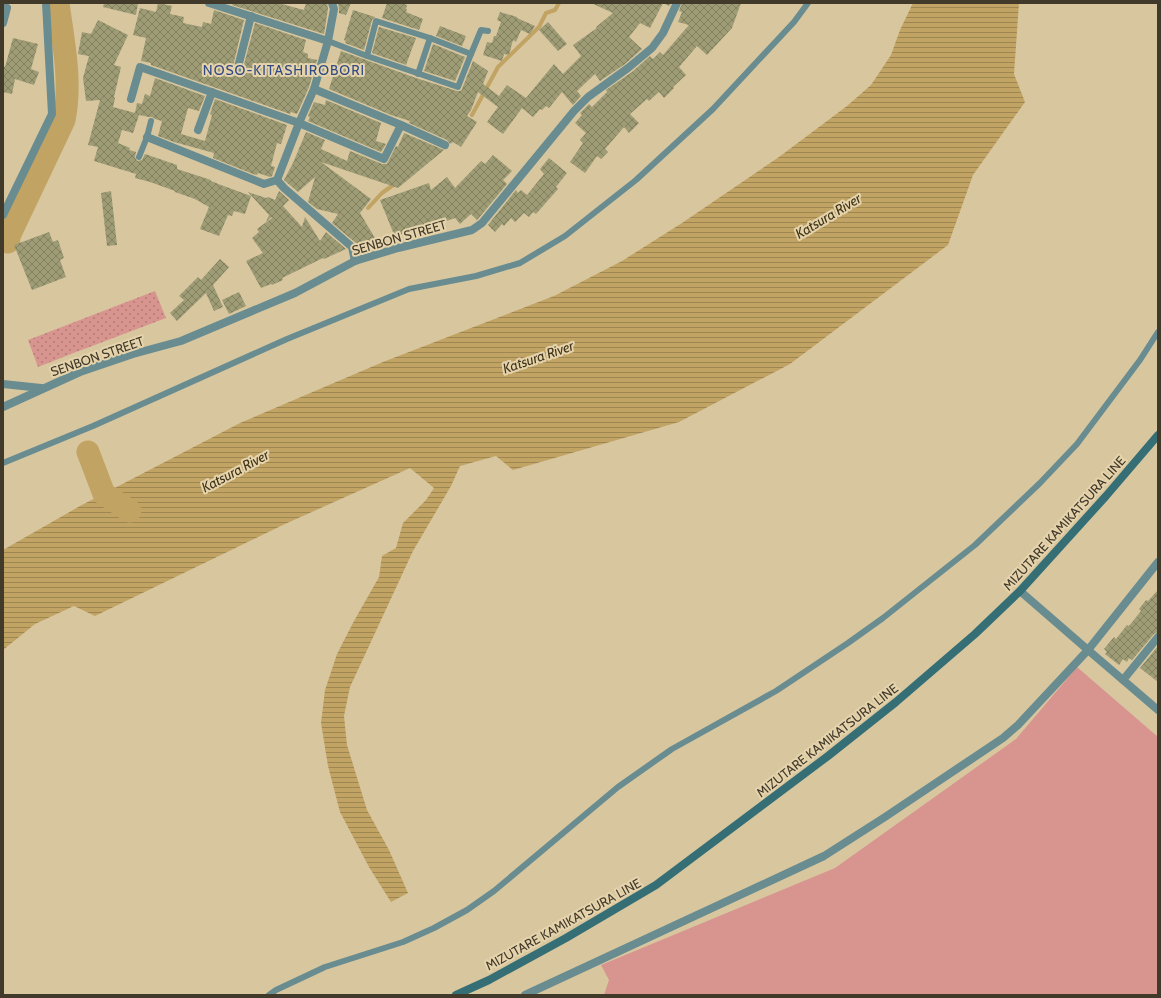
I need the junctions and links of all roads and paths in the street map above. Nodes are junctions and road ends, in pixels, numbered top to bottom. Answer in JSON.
{"nodes":[{"id":1,"x":46,"y":3,"type":"edge"},
{"id":2,"x":209,"y":3,"type":"edge"},
{"id":3,"x":332,"y":3,"type":"edge"},
{"id":4,"x":677,"y":3,"type":"edge"},
{"id":5,"x":808,"y":3,"type":"edge"},
{"id":6,"x":3,"y":7,"type":"edge"},
{"id":7,"x":251,"y":16,"type":"junction"},
{"id":8,"x":3,"y":24,"type":"edge"},
{"id":9,"x":488,"y":31,"type":"dead end"},
{"id":10,"x":430,"y":38,"type":"junction"},
{"id":11,"x":328,"y":41,"type":"junction"},
{"id":12,"x":471,"y":54,"type":"junction"},
{"id":13,"x":366,"y":56,"type":"junction"},
{"id":14,"x":237,"y":71,"type":"dead end"},
{"id":15,"x":418,"y":74,"type":"junction"},
{"id":16,"x":314,"y":89,"type":"junction"},
{"id":17,"x":212,"y":92,"type":"junction"},
{"id":18,"x":131,"y":99,"type":"dead end"},
{"id":19,"x":151,"y":121,"type":"dead end"},
{"id":20,"x":299,"y":123,"type":"junction"},
{"id":21,"x":401,"y":125,"type":"junction"},
{"id":22,"x":198,"y":130,"type":"dead end"},
{"id":23,"x":147,"y":137,"type":"junction"},
{"id":24,"x":445,"y":144,"type":"dead end"},
{"id":25,"x":139,"y":157,"type":"dead end"},
{"id":26,"x":277,"y":180,"type":"junction"},
{"id":27,"x":6,"y":203,"type":"edge"},
{"id":28,"x":3,"y":214,"type":"edge"},
{"id":29,"x":355,"y":261,"type":"junction"},
{"id":30,"x":1158,"y":332,"type":"edge"},
{"id":31,"x":3,"y":384,"type":"edge"},
{"id":32,"x":42,"y":388,"type":"junction"},
{"id":33,"x":3,"y":406,"type":"edge"},
{"id":34,"x":1158,"y":435,"type":"edge"},
{"id":35,"x":3,"y":463,"type":"edge"},
{"id":36,"x":1158,"y":562,"type":"edge"},
{"id":37,"x":1020,"y":590,"type":"junction"},
{"id":38,"x":1158,"y":636,"type":"edge"},
{"id":39,"x":1088,"y":650,"type":"junction"},
{"id":40,"x":1123,"y":680,"type":"junction"},
{"id":41,"x":1158,"y":710,"type":"edge"},
{"id":42,"x":268,"y":995,"type":"edge"},
{"id":43,"x":456,"y":995,"type":"edge"},
{"id":44,"x":525,"y":995,"type":"edge"}],
"edges":[{"from":1,"to":27,"type":"street"},
{"from":2,"to":7,"type":"street"},
{"from":3,"to":11,"type":"street"},
{"from":4,"to":29,"type":"street","name":"SENBON STREET"},
{"from":5,"to":35,"type":"lane"},
{"from":6,"to":8,"type":"street"},
{"from":7,"to":11,"type":"street"},
{"from":7,"to":14,"type":"street"},
{"from":9,"to":12,"type":"lane"},
{"from":10,"to":12,"type":"lane"},
{"from":10,"to":13,"type":"lane"},
{"from":10,"to":15,"type":"lane"},
{"from":11,"to":13,"type":"lane"},
{"from":11,"to":16,"type":"street"},
{"from":12,"to":15,"type":"lane"},
{"from":13,"to":15,"type":"lane"},
{"from":16,"to":20,"type":"street"},
{"from":16,"to":21,"type":"street"},
{"from":17,"to":18,"type":"street"},
{"from":17,"to":20,"type":"street"},
{"from":17,"to":22,"type":"street"},
{"from":19,"to":23,"type":"lane"},
{"from":20,"to":21,"type":"street"},
{"from":20,"to":26,"type":"street"},
{"from":21,"to":24,"type":"street"},
{"from":23,"to":25,"type":"lane"},
{"from":23,"to":26,"type":"street"},
{"from":26,"to":29,"type":"street"},
{"from":27,"to":28,"type":"street"},
{"from":29,"to":32,"type":"street","name":"SENBON STREET"},
{"from":30,"to":42,"type":"lane"},
{"from":31,"to":32,"type":"street"},
{"from":32,"to":33,"type":"street","name":"SENBON STREET"},
{"from":34,"to":37,"type":"main road","name":"MIZUTARE KAMIKATSURA LINE"},
{"from":36,"to":39,"type":"street"},
{"from":37,"to":39,"type":"street"},
{"from":37,"to":43,"type":"main road","name":"MIZUTARE KAMIKATSURA LINE"},
{"from":38,"to":40,"type":"street"},
{"from":39,"to":40,"type":"street"},
{"from":39,"to":44,"type":"street"},
{"from":40,"to":41,"type":"street"}]}
